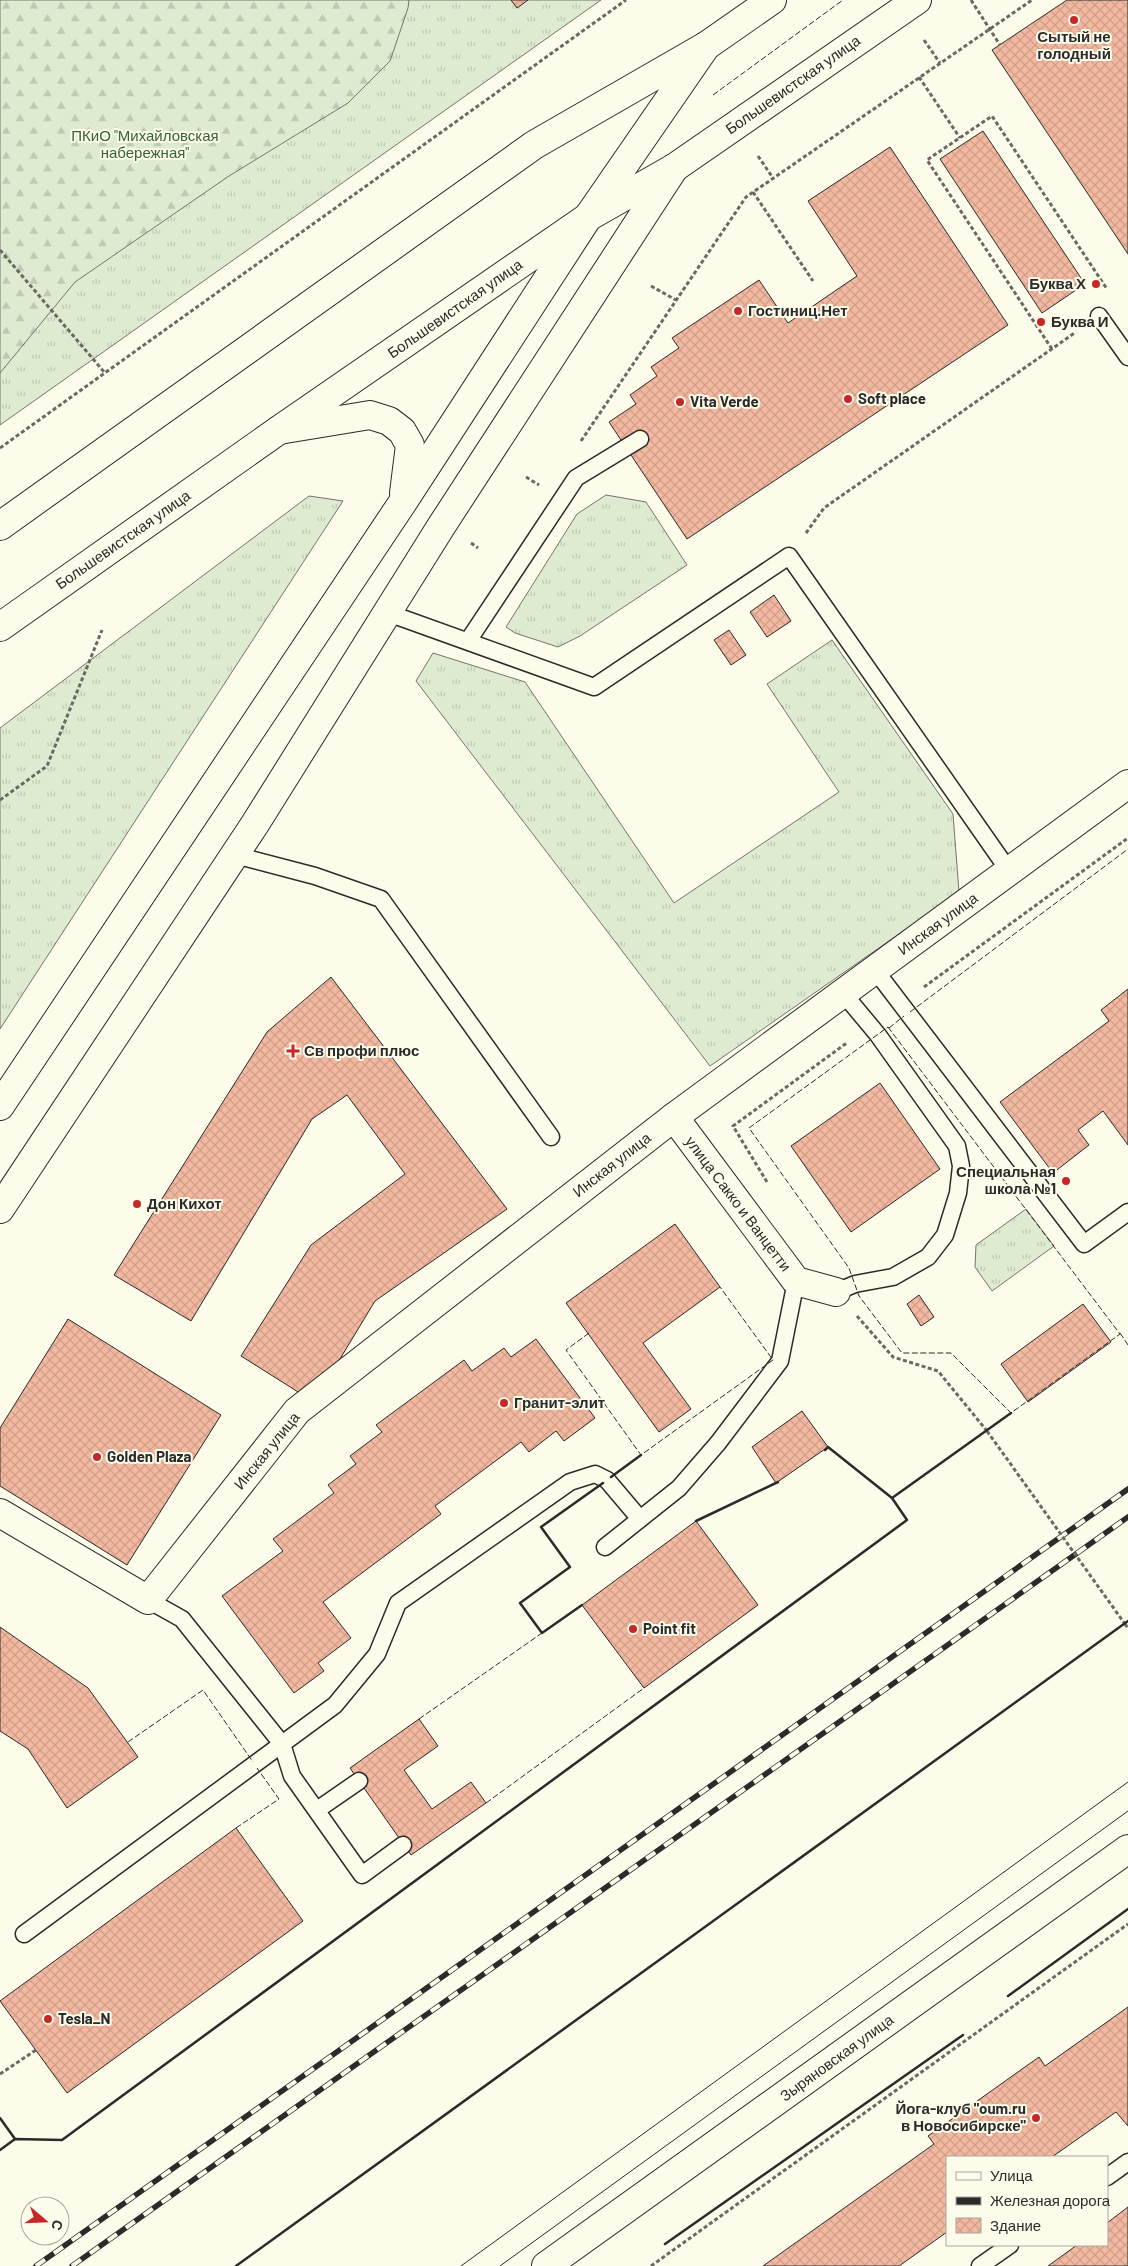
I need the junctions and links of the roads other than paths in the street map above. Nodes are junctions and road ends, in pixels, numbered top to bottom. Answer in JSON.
{"nodes":[{"id":1,"x":772,"y":0,"type":"edge"},
{"id":2,"x":917,"y":0,"type":"edge"},
{"id":3,"x":706,"y":46,"type":"junction"},
{"id":4,"x":674,"y":168,"type":"junction"},
{"id":5,"x":588,"y":217,"type":"junction"},
{"id":6,"x":1099,"y":316,"type":"road end"},
{"id":7,"x":1128,"y":357,"type":"edge"},
{"id":8,"x":279,"y":430,"type":"junction"},
{"id":9,"x":640,"y":439,"type":"dead end"},
{"id":10,"x":403,"y":502,"type":"junction"},
{"id":11,"x":0,"y":526,"type":"edge"},
{"id":12,"x":388,"y":613,"type":"junction"},
{"id":13,"x":0,"y":627,"type":"edge"},
{"id":14,"x":468,"y":641,"type":"junction"},
{"id":15,"x":1128,"y":784,"type":"edge"},
{"id":16,"x":235,"y":854,"type":"junction"},
{"id":17,"x":1009,"y":871,"type":"junction"},
{"id":18,"x":875,"y":970,"type":"junction"},
{"id":19,"x":843,"y":993,"type":"junction"},
{"id":20,"x":0,"y":1106,"type":"edge"},
{"id":21,"x":674,"y":1117,"type":"junction"},
{"id":22,"x":551,"y":1137,"type":"dead end"},
{"id":23,"x":0,"y":1209,"type":"edge"},
{"id":24,"x":1128,"y":1212,"type":"edge"},
{"id":25,"x":796,"y":1281,"type":"junction"},
{"id":26,"x":836,"y":1292,"type":"joint"},
{"id":27,"x":0,"y":1513,"type":"edge"},
{"id":28,"x":640,"y":1519,"type":"junction"},
{"id":29,"x":605,"y":1547,"type":"dead end"},
{"id":30,"x":148,"y":1600,"type":"junction"},
{"id":31,"x":282,"y":1744,"type":"junction"},
{"id":32,"x":359,"y":1781,"type":"dead end"},
{"id":33,"x":316,"y":1810,"type":"junction"},
{"id":34,"x":403,"y":1845,"type":"dead end"},
{"id":35,"x":1128,"y":1849,"type":"edge"},
{"id":36,"x":24,"y":1934,"type":"dead end"},
{"id":37,"x":1128,"y":2162,"type":"edge"},
{"id":38,"x":1108,"y":2176,"type":"edge"},
{"id":39,"x":1009,"y":2246,"type":"edge"},
{"id":40,"x":546,"y":2266,"type":"edge"},
{"id":41,"x":980,"y":2266,"type":"edge"}],
"edges":[{"from":1,"to":3,"type":"main road"},
{"from":2,"to":4,"type":"main road","name":"Большевистская улица"},
{"from":3,"to":5,"type":"main road"},
{"from":3,"to":11,"type":"main road"},
{"from":4,"to":5,"type":"main road","name":"Большевистская улица"},
{"from":4,"to":12,"type":"main road"},
{"from":5,"to":8,"type":"main road","name":"Большевистская улица"},
{"from":5,"to":10,"type":"main road"},
{"from":6,"to":7,"type":"lane"},
{"from":8,"to":10,"type":"main road"},
{"from":8,"to":13,"type":"main road","name":"Большевистская улица"},
{"from":9,"to":14,"type":"lane"},
{"from":10,"to":20,"type":"main road"},
{"from":12,"to":14,"type":"lane"},
{"from":12,"to":16,"type":"main road"},
{"from":14,"to":17,"type":"lane"},
{"from":15,"to":17,"type":"main road","name":"Инская улица"},
{"from":16,"to":22,"type":"lane"},
{"from":16,"to":23,"type":"main road"},
{"from":17,"to":18,"type":"main road","name":"Инская улица"},
{"from":18,"to":19,"type":"main road","name":"Инская улица"},
{"from":18,"to":24,"type":"lane"},
{"from":19,"to":21,"type":"main road","name":"Инская улица"},
{"from":19,"to":26,"type":"lane"},
{"from":21,"to":25,"type":"main road","name":"улица Сакко и Ванцетти"},
{"from":21,"to":30,"type":"main road","name":"Инская улица"},
{"from":25,"to":26,"type":"main road","name":"улица Сакко и Ванцетти"},
{"from":25,"to":28,"type":"lane"},
{"from":27,"to":30,"type":"main road"},
{"from":28,"to":29,"type":"lane"},
{"from":28,"to":31,"type":"lane"},
{"from":30,"to":31,"type":"lane"},
{"from":31,"to":33,"type":"lane"},
{"from":31,"to":36,"type":"lane"},
{"from":32,"to":33,"type":"lane"},
{"from":33,"to":34,"type":"lane"},
{"from":35,"to":40,"type":"main road","name":"Зыряновская улица"},
{"from":37,"to":38,"type":"lane"},
{"from":39,"to":41,"type":"lane"}]}
